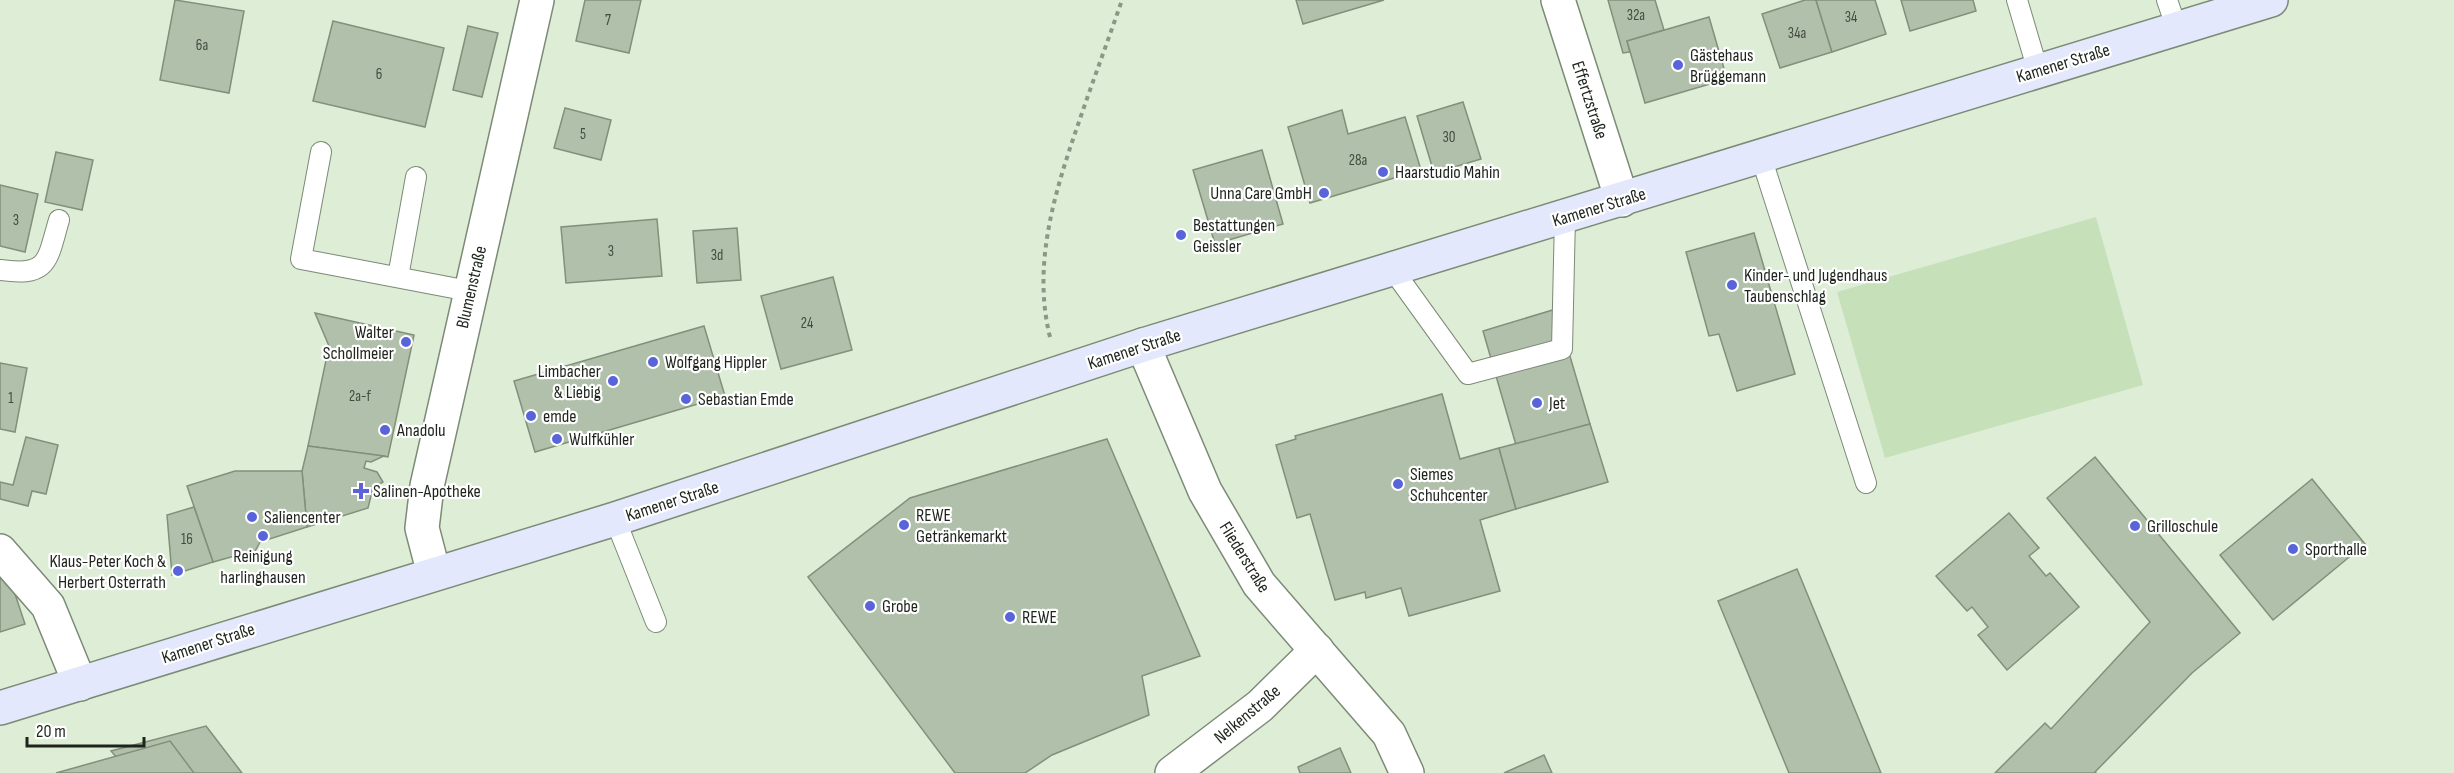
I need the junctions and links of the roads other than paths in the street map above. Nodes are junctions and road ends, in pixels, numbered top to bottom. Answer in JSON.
{"nodes":[{"id":1,"x":537,"y":0,"type":"edge"},
{"id":2,"x":1558,"y":0,"type":"edge"},
{"id":3,"x":2017,"y":0,"type":"edge"},
{"id":4,"x":2271,"y":0,"type":"edge"},
{"id":5,"x":2172,"y":15,"type":"edge"},
{"id":6,"x":2038,"y":70,"type":"junction"},
{"id":7,"x":321,"y":152,"type":"dead end"},
{"id":8,"x":1761,"y":157,"type":"junction"},
{"id":9,"x":416,"y":177,"type":"dead end"},
{"id":10,"x":1622,"y":200,"type":"junction"},
{"id":11,"x":1565,"y":217,"type":"junction"},
{"id":12,"x":59,"y":220,"type":"dead end"},
{"id":13,"x":0,"y":270,"type":"edge"},
{"id":14,"x":1393,"y":270,"type":"junction"},
{"id":15,"x":398,"y":278,"type":"junction"},
{"id":16,"x":470,"y":291,"type":"junction"},
{"id":17,"x":1143,"y":345,"type":"junction"},
{"id":18,"x":1866,"y":483,"type":"dead end"},
{"id":19,"x":615,"y":519,"type":"junction"},
{"id":20,"x":0,"y":551,"type":"edge"},
{"id":21,"x":434,"y":574,"type":"junction"},
{"id":22,"x":656,"y":622,"type":"dead end"},
{"id":23,"x":1317,"y":650,"type":"junction"},
{"id":24,"x":80,"y":684,"type":"junction"},
{"id":25,"x":0,"y":708,"type":"edge"},
{"id":26,"x":1172,"y":773,"type":"edge"},
{"id":27,"x":1407,"y":773,"type":"edge"}],
"edges":[{"from":1,"to":16,"type":"street","name":"Blumenstraße"},
{"from":2,"to":10,"type":"street","name":"Effertzstraße"},
{"from":3,"to":6,"type":"lane"},
{"from":4,"to":5,"type":"main road","name":"Kamener Straße"},
{"from":5,"to":6,"type":"main road","name":"Kamener Straße"},
{"from":6,"to":8,"type":"main road","name":"Kamener Straße"},
{"from":7,"to":15,"type":"lane"},
{"from":8,"to":10,"type":"main road","name":"Kamener Straße"},
{"from":8,"to":18,"type":"lane"},
{"from":9,"to":15,"type":"lane"},
{"from":10,"to":11,"type":"main road","name":"Kamener Straße"},
{"from":11,"to":14,"type":"main road","name":"Kamener Straße"},
{"from":11,"to":14,"type":"lane"},
{"from":12,"to":13,"type":"lane"},
{"from":14,"to":17,"type":"main road","name":"Kamener Straße"},
{"from":15,"to":16,"type":"lane"},
{"from":16,"to":21,"type":"street","name":"Blumenstraße"},
{"from":17,"to":19,"type":"main road","name":"Kamener Straße"},
{"from":17,"to":23,"type":"street","name":"Fliederstraße"},
{"from":19,"to":21,"type":"main road","name":"Kamener Straße"},
{"from":19,"to":22,"type":"lane"},
{"from":20,"to":24,"type":"street"},
{"from":21,"to":24,"type":"main road","name":"Kamener Straße"},
{"from":23,"to":26,"type":"street","name":"Nelkenstraße"},
{"from":23,"to":27,"type":"street","name":"Fliederstraße"},
{"from":24,"to":25,"type":"main road","name":"Kamener Straße"}]}
